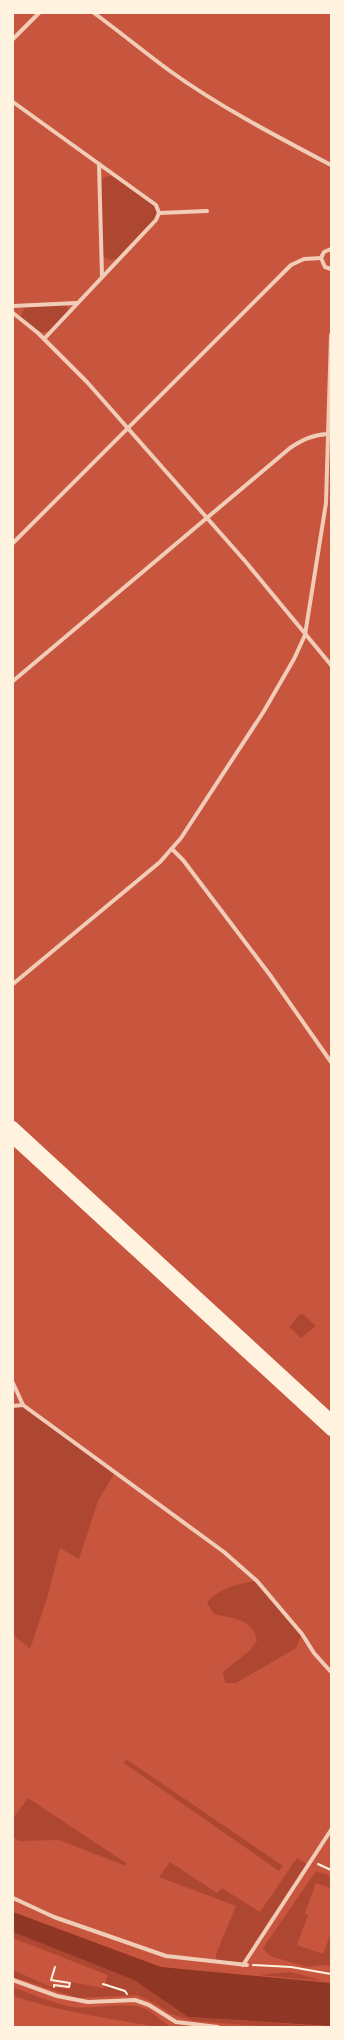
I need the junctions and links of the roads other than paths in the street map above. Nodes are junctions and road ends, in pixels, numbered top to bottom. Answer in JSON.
{"nodes":[{"id":1,"x":39,"y":13,"type":"edge"},
{"id":2,"x":94,"y":13,"type":"edge"},
{"id":3,"x":13,"y":40,"type":"edge"},
{"id":4,"x":13,"y":102,"type":"edge"},
{"id":5,"x":99,"y":164,"type":"junction"},
{"id":6,"x":331,"y":165,"type":"edge"},
{"id":7,"x":207,"y":211,"type":"dead end"},
{"id":8,"x":159,"y":213,"type":"junction"},
{"id":9,"x":331,"y":248,"type":"edge"},
{"id":10,"x":321,"y":258,"type":"junction"},
{"id":11,"x":331,"y":269,"type":"edge"},
{"id":12,"x":102,"y":276,"type":"junction"},
{"id":13,"x":76,"y":303,"type":"junction"},
{"id":14,"x":13,"y":306,"type":"edge"},
{"id":15,"x":13,"y":312,"type":"edge"},
{"id":16,"x":331,"y":335,"type":"edge"},
{"id":17,"x":44,"y":339,"type":"junction"},
{"id":18,"x":127,"y":429,"type":"junction"},
{"id":19,"x":327,"y":434,"type":"junction"},
{"id":20,"x":326,"y":503,"type":"junction"},
{"id":21,"x":331,"y":504,"type":"edge"},
{"id":22,"x":206,"y":518,"type":"junction"},
{"id":23,"x":13,"y":543,"type":"edge"},
{"id":24,"x":305,"y":635,"type":"junction"},
{"id":25,"x":331,"y":665,"type":"edge"},
{"id":26,"x":13,"y":681,"type":"edge"},
{"id":27,"x":172,"y":849,"type":"junction"},
{"id":28,"x":13,"y":984,"type":"edge"},
{"id":29,"x":331,"y":1062,"type":"edge"},
{"id":30,"x":13,"y":1126,"type":"edge"},
{"id":31,"x":13,"y":1139,"type":"edge"},
{"id":32,"x":13,"y":1383,"type":"edge"},
{"id":33,"x":23,"y":1405,"type":"junction"},
{"id":34,"x":13,"y":1406,"type":"edge"},
{"id":35,"x":331,"y":1419,"type":"edge"},
{"id":36,"x":331,"y":1431,"type":"edge"},
{"id":37,"x":331,"y":1672,"type":"edge"},
{"id":38,"x":331,"y":1830,"type":"edge"},
{"id":39,"x":13,"y":1898,"type":"edge"},
{"id":40,"x":13,"y":1980,"type":"edge"},
{"id":41,"x":218,"y":2027,"type":"edge"}],
"edges":[{"from":1,"to":3,"type":"street"},
{"from":2,"to":6,"type":"street"},
{"from":4,"to":5,"type":"street"},
{"from":5,"to":8,"type":"street"},
{"from":5,"to":12,"type":"street"},
{"from":7,"to":8,"type":"street"},
{"from":8,"to":12,"type":"street"},
{"from":9,"to":10,"type":"street"},
{"from":10,"to":11,"type":"street"},
{"from":10,"to":18,"type":"street"},
{"from":12,"to":13,"type":"street"},
{"from":13,"to":14,"type":"street"},
{"from":13,"to":17,"type":"street"},
{"from":15,"to":17,"type":"street"},
{"from":16,"to":19,"type":"street"},
{"from":17,"to":18,"type":"street"},
{"from":18,"to":22,"type":"street"},
{"from":18,"to":23,"type":"street"},
{"from":19,"to":20,"type":"street"},
{"from":19,"to":22,"type":"street"},
{"from":20,"to":21,"type":"street"},
{"from":20,"to":24,"type":"street"},
{"from":22,"to":24,"type":"street"},
{"from":22,"to":26,"type":"street"},
{"from":24,"to":25,"type":"street"},
{"from":24,"to":27,"type":"street"},
{"from":27,"to":28,"type":"street"},
{"from":27,"to":29,"type":"street"},
{"from":30,"to":35,"type":"main road"},
{"from":31,"to":36,"type":"main road"},
{"from":32,"to":33,"type":"street"},
{"from":33,"to":34,"type":"street"},
{"from":33,"to":37,"type":"street"},
{"from":38,"to":39,"type":"street"},
{"from":40,"to":41,"type":"street"}]}
